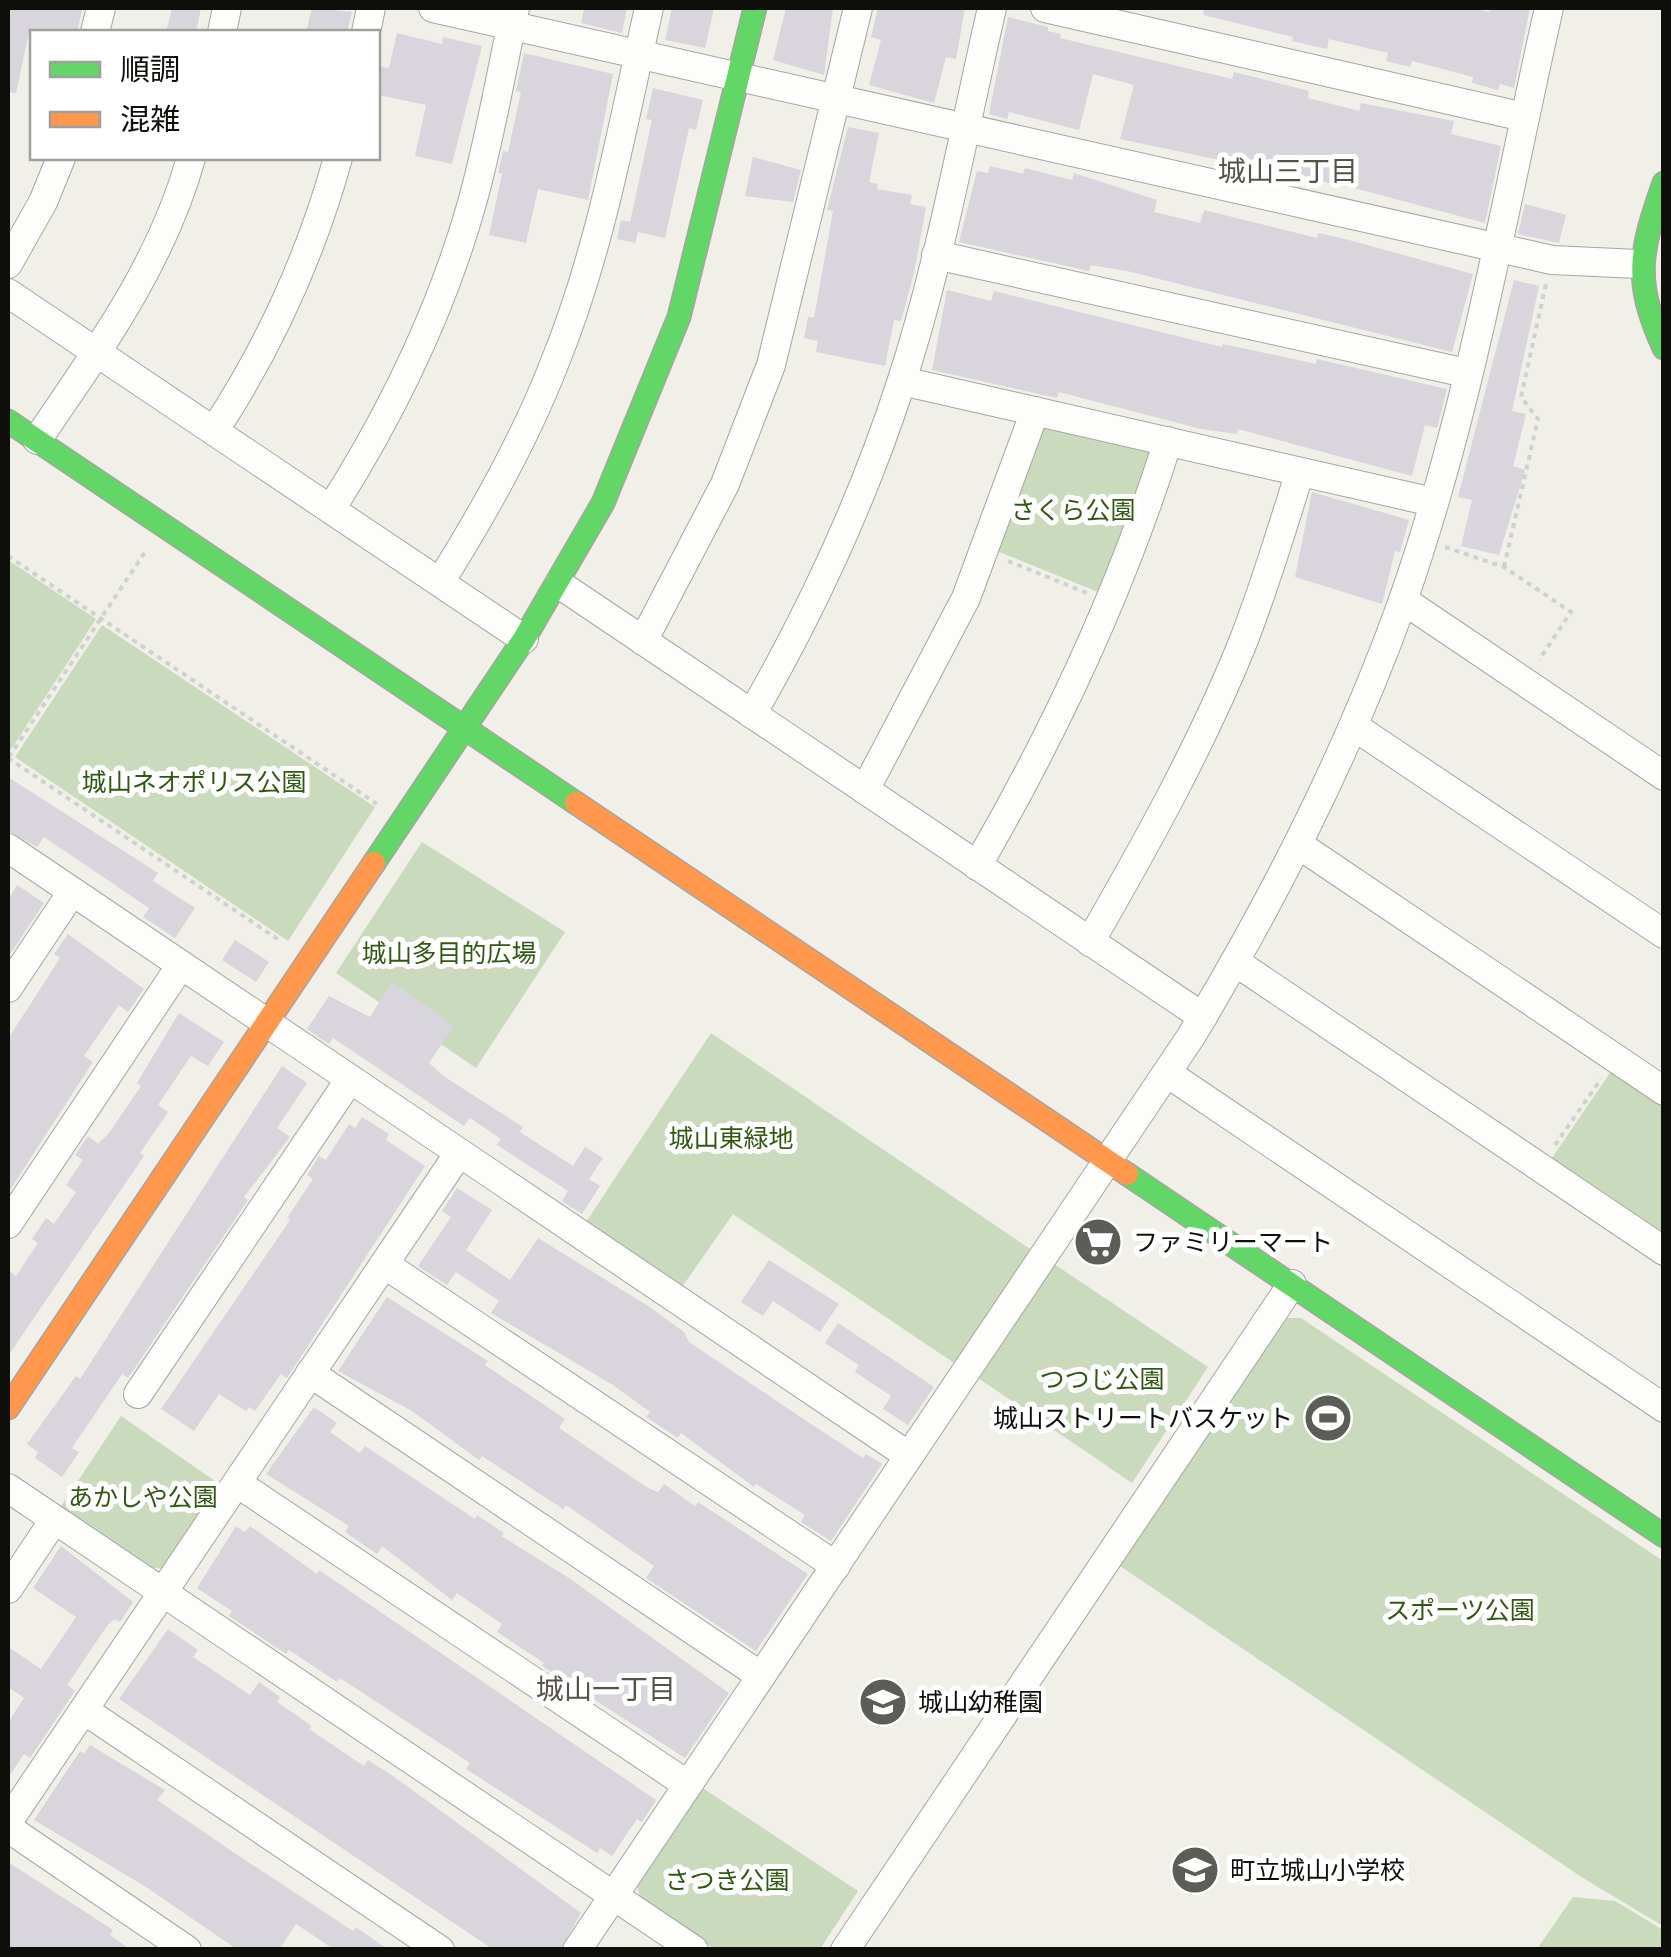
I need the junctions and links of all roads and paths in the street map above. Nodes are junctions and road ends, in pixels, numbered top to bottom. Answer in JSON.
{"nodes":[{"id":1,"x":433,"y":8,"type":"edge"},
{"id":2,"x":649,"y":8,"type":"edge"},
{"id":3,"x":755,"y":8,"type":"edge"},
{"id":4,"x":858,"y":8,"type":"edge"},
{"id":5,"x":992,"y":8,"type":"edge"},
{"id":6,"x":1046,"y":8,"type":"edge"},
{"id":7,"x":1549,"y":8,"type":"edge"},
{"id":8,"x":513,"y":16,"type":"edge"},
{"id":9,"x":638,"y":55,"type":"junction"},
{"id":10,"x":740,"y":76,"type":"junction"},
{"id":11,"x":836,"y":99,"type":"junction"},
{"id":12,"x":1524,"y":117,"type":"junction"},
{"id":13,"x":964,"y":128,"type":"junction"},
{"id":14,"x":60,"y":160,"type":"edge"},
{"id":15,"x":190,"y":160,"type":"edge"},
{"id":16,"x":337,"y":160,"type":"edge"},
{"id":17,"x":1664,"y":183,"type":"edge"},
{"id":18,"x":1494,"y":248,"type":"junction"},
{"id":19,"x":936,"y":256,"type":"junction"},
{"id":20,"x":1552,"y":260,"type":"junction"},
{"id":21,"x":8,"y":264,"type":"edge"},
{"id":22,"x":1638,"y":264,"type":"junction"},
{"id":23,"x":8,"y":292,"type":"edge"},
{"id":24,"x":1664,"y":348,"type":"edge"},
{"id":25,"x":97,"y":353,"type":"junction"},
{"id":26,"x":1466,"y":374,"type":"junction"},
{"id":27,"x":902,"y":381,"type":"junction"},
{"id":28,"x":1035,"y":411,"type":"junction"},
{"id":29,"x":8,"y":420,"type":"edge"},
{"id":30,"x":214,"y":431,"type":"junction"},
{"id":31,"x":37,"y":440,"type":"junction"},
{"id":32,"x":1168,"y":442,"type":"junction"},
{"id":33,"x":1300,"y":472,"type":"junction"},
{"id":34,"x":1433,"y":502,"type":"junction"},
{"id":35,"x":331,"y":510,"type":"junction"},
{"id":36,"x":153,"y":540,"type":"dead end"},
{"id":37,"x":1422,"y":540,"type":"junction"},
{"id":38,"x":985,"y":551,"type":"junction"},
{"id":39,"x":8,"y":556,"type":"edge"},
{"id":40,"x":1504,"y":566,"type":"junction"},
{"id":41,"x":440,"y":582,"type":"junction"},
{"id":42,"x":559,"y":584,"type":"junction"},
{"id":43,"x":1403,"y":600,"type":"junction"},
{"id":44,"x":1111,"y":603,"type":"junction"},
{"id":45,"x":102,"y":618,"type":"junction"},
{"id":46,"x":524,"y":639,"type":"junction"},
{"id":47,"x":644,"y":641,"type":"junction"},
{"id":48,"x":1524,"y":682,"type":"junction"},
{"id":49,"x":752,"y":714,"type":"junction"},
{"id":50,"x":1355,"y":727,"type":"junction"},
{"id":51,"x":463,"y":728,"type":"junction"},
{"id":52,"x":8,"y":758,"type":"edge"},
{"id":53,"x":1664,"y":776,"type":"edge"},
{"id":54,"x":866,"y":790,"type":"junction"},
{"id":55,"x":384,"y":808,"type":"dead end"},
{"id":56,"x":1299,"y":845,"type":"junction"},
{"id":57,"x":8,"y":848,"type":"edge"},
{"id":58,"x":977,"y":866,"type":"junction"},
{"id":59,"x":72,"y":892,"type":"junction"},
{"id":60,"x":1664,"y":934,"type":"edge"},
{"id":61,"x":1090,"y":942,"type":"junction"},
{"id":62,"x":290,"y":948,"type":"dead end"},
{"id":63,"x":1236,"y":963,"type":"junction"},
{"id":64,"x":181,"y":966,"type":"junction"},
{"id":65,"x":8,"y":988,"type":"edge"},
{"id":66,"x":1203,"y":1017,"type":"junction"},
{"id":67,"x":266,"y":1024,"type":"junction"},
{"id":68,"x":1614,"y":1058,"type":"junction"},
{"id":69,"x":1168,"y":1073,"type":"junction"},
{"id":70,"x":350,"y":1079,"type":"junction"},
{"id":71,"x":1664,"y":1091,"type":"edge"},
{"id":72,"x":459,"y":1152,"type":"junction"},
{"id":73,"x":1107,"y":1160,"type":"junction"},
{"id":74,"x":1540,"y":1168,"type":"junction"},
{"id":75,"x":8,"y":1224,"type":"edge"},
{"id":76,"x":1664,"y":1251,"type":"edge"},
{"id":77,"x":384,"y":1264,"type":"junction"},
{"id":78,"x":1292,"y":1284,"type":"junction"},
{"id":79,"x":310,"y":1373,"type":"junction"},
{"id":80,"x":138,"y":1394,"type":"dead end"},
{"id":81,"x":8,"y":1408,"type":"edge"},
{"id":82,"x":1664,"y":1408,"type":"edge"},
{"id":83,"x":909,"y":1456,"type":"junction"},
{"id":84,"x":237,"y":1484,"type":"junction"},
{"id":85,"x":8,"y":1488,"type":"edge"},
{"id":86,"x":54,"y":1520,"type":"junction"},
{"id":87,"x":1664,"y":1536,"type":"edge"},
{"id":88,"x":836,"y":1566,"type":"junction"},
{"id":89,"x":8,"y":1589,"type":"edge"},
{"id":90,"x":163,"y":1592,"type":"junction"},
{"id":91,"x":761,"y":1676,"type":"junction"},
{"id":92,"x":84,"y":1710,"type":"junction"},
{"id":93,"x":688,"y":1785,"type":"junction"},
{"id":94,"x":8,"y":1825,"type":"edge"},
{"id":95,"x":614,"y":1896,"type":"junction"},
{"id":96,"x":187,"y":1950,"type":"edge"},
{"id":97,"x":440,"y":1950,"type":"edge"},
{"id":98,"x":577,"y":1950,"type":"edge"},
{"id":99,"x":694,"y":1950,"type":"edge"},
{"id":100,"x":845,"y":1950,"type":"edge"}],
"edges":[{"from":1,"to":8,"type":"street"},
{"from":2,"to":9,"type":"street"},
{"from":3,"to":10,"type":"street"},
{"from":4,"to":11,"type":"street"},
{"from":5,"to":13,"type":"street"},
{"from":6,"to":12,"type":"street"},
{"from":7,"to":12,"type":"street"},
{"from":8,"to":9,"type":"street"},
{"from":8,"to":35,"type":"street"},
{"from":9,"to":10,"type":"street"},
{"from":9,"to":41,"type":"street"},
{"from":10,"to":11,"type":"street"},
{"from":10,"to":42,"type":"street"},
{"from":11,"to":13,"type":"street"},
{"from":11,"to":47,"type":"street"},
{"from":12,"to":18,"type":"street"},
{"from":13,"to":18,"type":"street"},
{"from":13,"to":19,"type":"street"},
{"from":14,"to":21,"type":"street"},
{"from":15,"to":25,"type":"street"},
{"from":16,"to":30,"type":"street"},
{"from":17,"to":22,"type":"street"},
{"from":18,"to":20,"type":"street"},
{"from":18,"to":26,"type":"street"},
{"from":19,"to":26,"type":"street"},
{"from":19,"to":27,"type":"street"},
{"from":20,"to":22,"type":"street"},
{"from":20,"to":40,"type":"path"},
{"from":22,"to":24,"type":"street"},
{"from":23,"to":25,"type":"street"},
{"from":25,"to":30,"type":"street"},
{"from":25,"to":31,"type":"street"},
{"from":26,"to":34,"type":"street"},
{"from":27,"to":28,"type":"street"},
{"from":27,"to":49,"type":"street"},
{"from":28,"to":32,"type":"street"},
{"from":28,"to":38,"type":"street"},
{"from":29,"to":31,"type":"street"},
{"from":30,"to":35,"type":"street"},
{"from":31,"to":51,"type":"street"},
{"from":32,"to":33,"type":"street"},
{"from":32,"to":44,"type":"street"},
{"from":33,"to":34,"type":"street"},
{"from":33,"to":61,"type":"street"},
{"from":34,"to":37,"type":"street"},
{"from":35,"to":41,"type":"street"},
{"from":36,"to":45,"type":"path"},
{"from":37,"to":40,"type":"path"},
{"from":37,"to":43,"type":"street"},
{"from":38,"to":44,"type":"path"},
{"from":38,"to":54,"type":"street"},
{"from":39,"to":45,"type":"path"},
{"from":40,"to":48,"type":"path"},
{"from":41,"to":46,"type":"street"},
{"from":42,"to":46,"type":"street"},
{"from":42,"to":47,"type":"street"},
{"from":43,"to":48,"type":"street"},
{"from":43,"to":50,"type":"street"},
{"from":44,"to":58,"type":"street"},
{"from":45,"to":52,"type":"path"},
{"from":45,"to":55,"type":"path"},
{"from":46,"to":51,"type":"street"},
{"from":47,"to":49,"type":"street"},
{"from":48,"to":53,"type":"street"},
{"from":49,"to":54,"type":"street"},
{"from":50,"to":56,"type":"street"},
{"from":50,"to":60,"type":"street"},
{"from":51,"to":67,"type":"street"},
{"from":51,"to":73,"type":"street"},
{"from":52,"to":62,"type":"path"},
{"from":54,"to":58,"type":"street"},
{"from":56,"to":63,"type":"street"},
{"from":56,"to":68,"type":"street"},
{"from":57,"to":59,"type":"street"},
{"from":58,"to":61,"type":"street"},
{"from":59,"to":64,"type":"street"},
{"from":59,"to":65,"type":"street"},
{"from":61,"to":66,"type":"street"},
{"from":63,"to":66,"type":"street"},
{"from":63,"to":74,"type":"street"},
{"from":64,"to":67,"type":"street"},
{"from":64,"to":75,"type":"street"},
{"from":66,"to":69,"type":"street"},
{"from":67,"to":70,"type":"street"},
{"from":67,"to":81,"type":"street"},
{"from":68,"to":71,"type":"street"},
{"from":68,"to":74,"type":"path"},
{"from":69,"to":73,"type":"street"},
{"from":69,"to":82,"type":"street"},
{"from":70,"to":72,"type":"street"},
{"from":70,"to":80,"type":"street"},
{"from":72,"to":77,"type":"street"},
{"from":72,"to":83,"type":"street"},
{"from":73,"to":78,"type":"street"},
{"from":73,"to":83,"type":"street"},
{"from":74,"to":76,"type":"street"},
{"from":77,"to":79,"type":"street"},
{"from":77,"to":88,"type":"street"},
{"from":78,"to":87,"type":"street"},
{"from":78,"to":100,"type":"street"},
{"from":79,"to":84,"type":"street"},
{"from":79,"to":91,"type":"street"},
{"from":83,"to":88,"type":"street"},
{"from":84,"to":90,"type":"street"},
{"from":84,"to":93,"type":"street"},
{"from":85,"to":86,"type":"street"},
{"from":86,"to":89,"type":"street"},
{"from":86,"to":90,"type":"street"},
{"from":88,"to":91,"type":"street"},
{"from":90,"to":92,"type":"street"},
{"from":90,"to":95,"type":"street"},
{"from":91,"to":93,"type":"street"},
{"from":92,"to":94,"type":"street"},
{"from":92,"to":97,"type":"street"},
{"from":93,"to":95,"type":"street"},
{"from":94,"to":96,"type":"street"},
{"from":95,"to":98,"type":"street"},
{"from":95,"to":99,"type":"street"}]}
